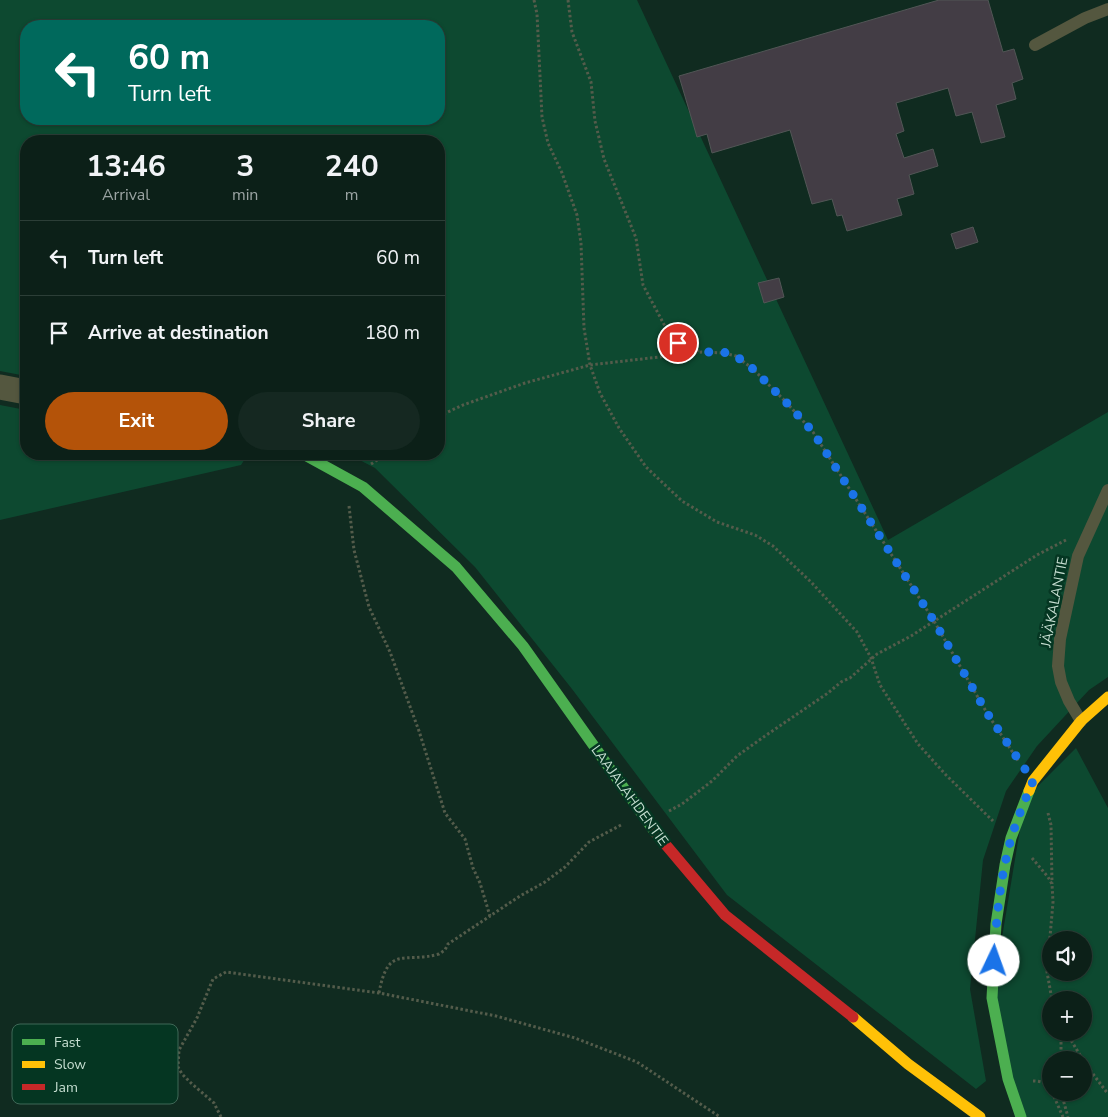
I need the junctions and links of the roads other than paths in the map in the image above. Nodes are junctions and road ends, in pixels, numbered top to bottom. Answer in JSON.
{"nodes":[{"id":1,"x":1108,"y":10,"type":"edge"},
{"id":2,"x":1035,"y":45,"type":"dead end"},
{"id":3,"x":0,"y":387,"type":"edge"},
{"id":4,"x":20,"y":391,"type":"edge"},
{"id":5,"x":314,"y":460,"type":"edge"},
{"id":6,"x":1108,"y":490,"type":"edge"},
{"id":7,"x":1108,"y":697,"type":"edge"},
{"id":8,"x":1081,"y":721,"type":"junction"},
{"id":9,"x":980,"y":1117,"type":"edge"},
{"id":10,"x":1021,"y":1117,"type":"edge"}],
"edges":[{"from":1,"to":2,"type":"lane"},
{"from":3,"to":4,"type":"street"},
{"from":5,"to":9,"type":"street","name":"LAAJALAHDENTIE"},
{"from":6,"to":8,"type":"lane","name":"JÄÄKALANTIE"},
{"from":7,"to":8,"type":"street"},
{"from":8,"to":10,"type":"street"}]}
